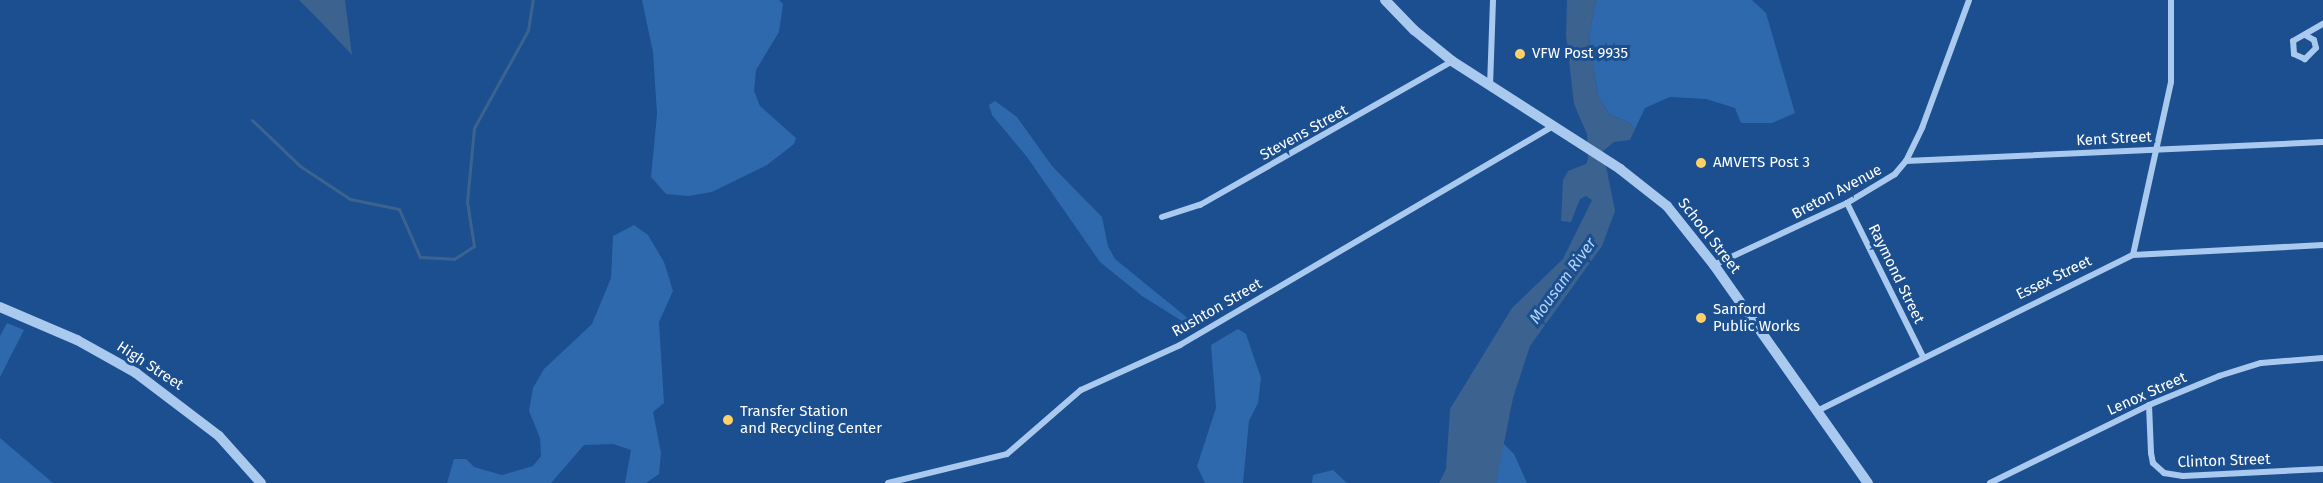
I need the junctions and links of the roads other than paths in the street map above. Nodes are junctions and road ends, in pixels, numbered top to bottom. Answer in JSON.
{"nodes":[{"id":1,"x":1385,"y":0,"type":"edge"},
{"id":2,"x":1493,"y":0,"type":"edge"},
{"id":3,"x":1969,"y":0,"type":"edge"},
{"id":4,"x":2171,"y":0,"type":"edge"},
{"id":5,"x":2323,"y":24,"type":"edge"},
{"id":6,"x":2305,"y":35,"type":"junction"},
{"id":7,"x":1452,"y":61,"type":"junction"},
{"id":8,"x":1490,"y":86,"type":"junction"},
{"id":9,"x":1551,"y":127,"type":"junction"},
{"id":10,"x":2323,"y":142,"type":"edge"},
{"id":11,"x":2157,"y":149,"type":"junction"},
{"id":12,"x":1906,"y":161,"type":"junction"},
{"id":13,"x":1847,"y":203,"type":"junction"},
{"id":14,"x":1162,"y":217,"type":"dead end"},
{"id":15,"x":2323,"y":245,"type":"edge"},
{"id":16,"x":2133,"y":255,"type":"junction"},
{"id":17,"x":1714,"y":265,"type":"junction"},
{"id":18,"x":0,"y":307,"type":"edge"},
{"id":19,"x":1923,"y":357,"type":"junction"},
{"id":20,"x":2323,"y":358,"type":"edge"},
{"id":21,"x":2149,"y":405,"type":"junction"},
{"id":22,"x":1817,"y":411,"type":"junction"},
{"id":23,"x":2323,"y":469,"type":"edge"},
{"id":24,"x":261,"y":483,"type":"edge"},
{"id":25,"x":888,"y":483,"type":"edge"},
{"id":26,"x":1868,"y":483,"type":"edge"},
{"id":27,"x":1990,"y":483,"type":"edge"}],
"edges":[{"from":1,"to":7,"type":"street","name":"School Street"},
{"from":2,"to":8,"type":"street"},
{"from":3,"to":12,"type":"street","name":"Breton Avenue"},
{"from":4,"to":11,"type":"street"},
{"from":5,"to":6,"type":"street"},
{"from":6,"to":6,"type":"street"},
{"from":7,"to":8,"type":"street","name":"School Street"},
{"from":7,"to":14,"type":"street","name":"Stevens Street"},
{"from":8,"to":9,"type":"street","name":"School Street"},
{"from":9,"to":17,"type":"street","name":"School Street"},
{"from":9,"to":25,"type":"street","name":"Rushton Street"},
{"from":10,"to":11,"type":"street","name":"Kent Street"},
{"from":11,"to":12,"type":"street","name":"Kent Street"},
{"from":11,"to":16,"type":"street"},
{"from":12,"to":13,"type":"street","name":"Breton Avenue"},
{"from":13,"to":17,"type":"street","name":"Breton Avenue"},
{"from":13,"to":19,"type":"street","name":"Raymond Street"},
{"from":15,"to":16,"type":"street","name":"Essex Street"},
{"from":16,"to":19,"type":"street","name":"Essex Street"},
{"from":17,"to":22,"type":"street","name":"School Street"},
{"from":18,"to":24,"type":"street","name":"High Street"},
{"from":19,"to":22,"type":"street","name":"Essex Street"},
{"from":20,"to":21,"type":"street","name":"Lenox Street"},
{"from":21,"to":23,"type":"street","name":"Clinton Street"},
{"from":21,"to":27,"type":"street","name":"Lenox Street"},
{"from":22,"to":26,"type":"street","name":"School Street"}]}
